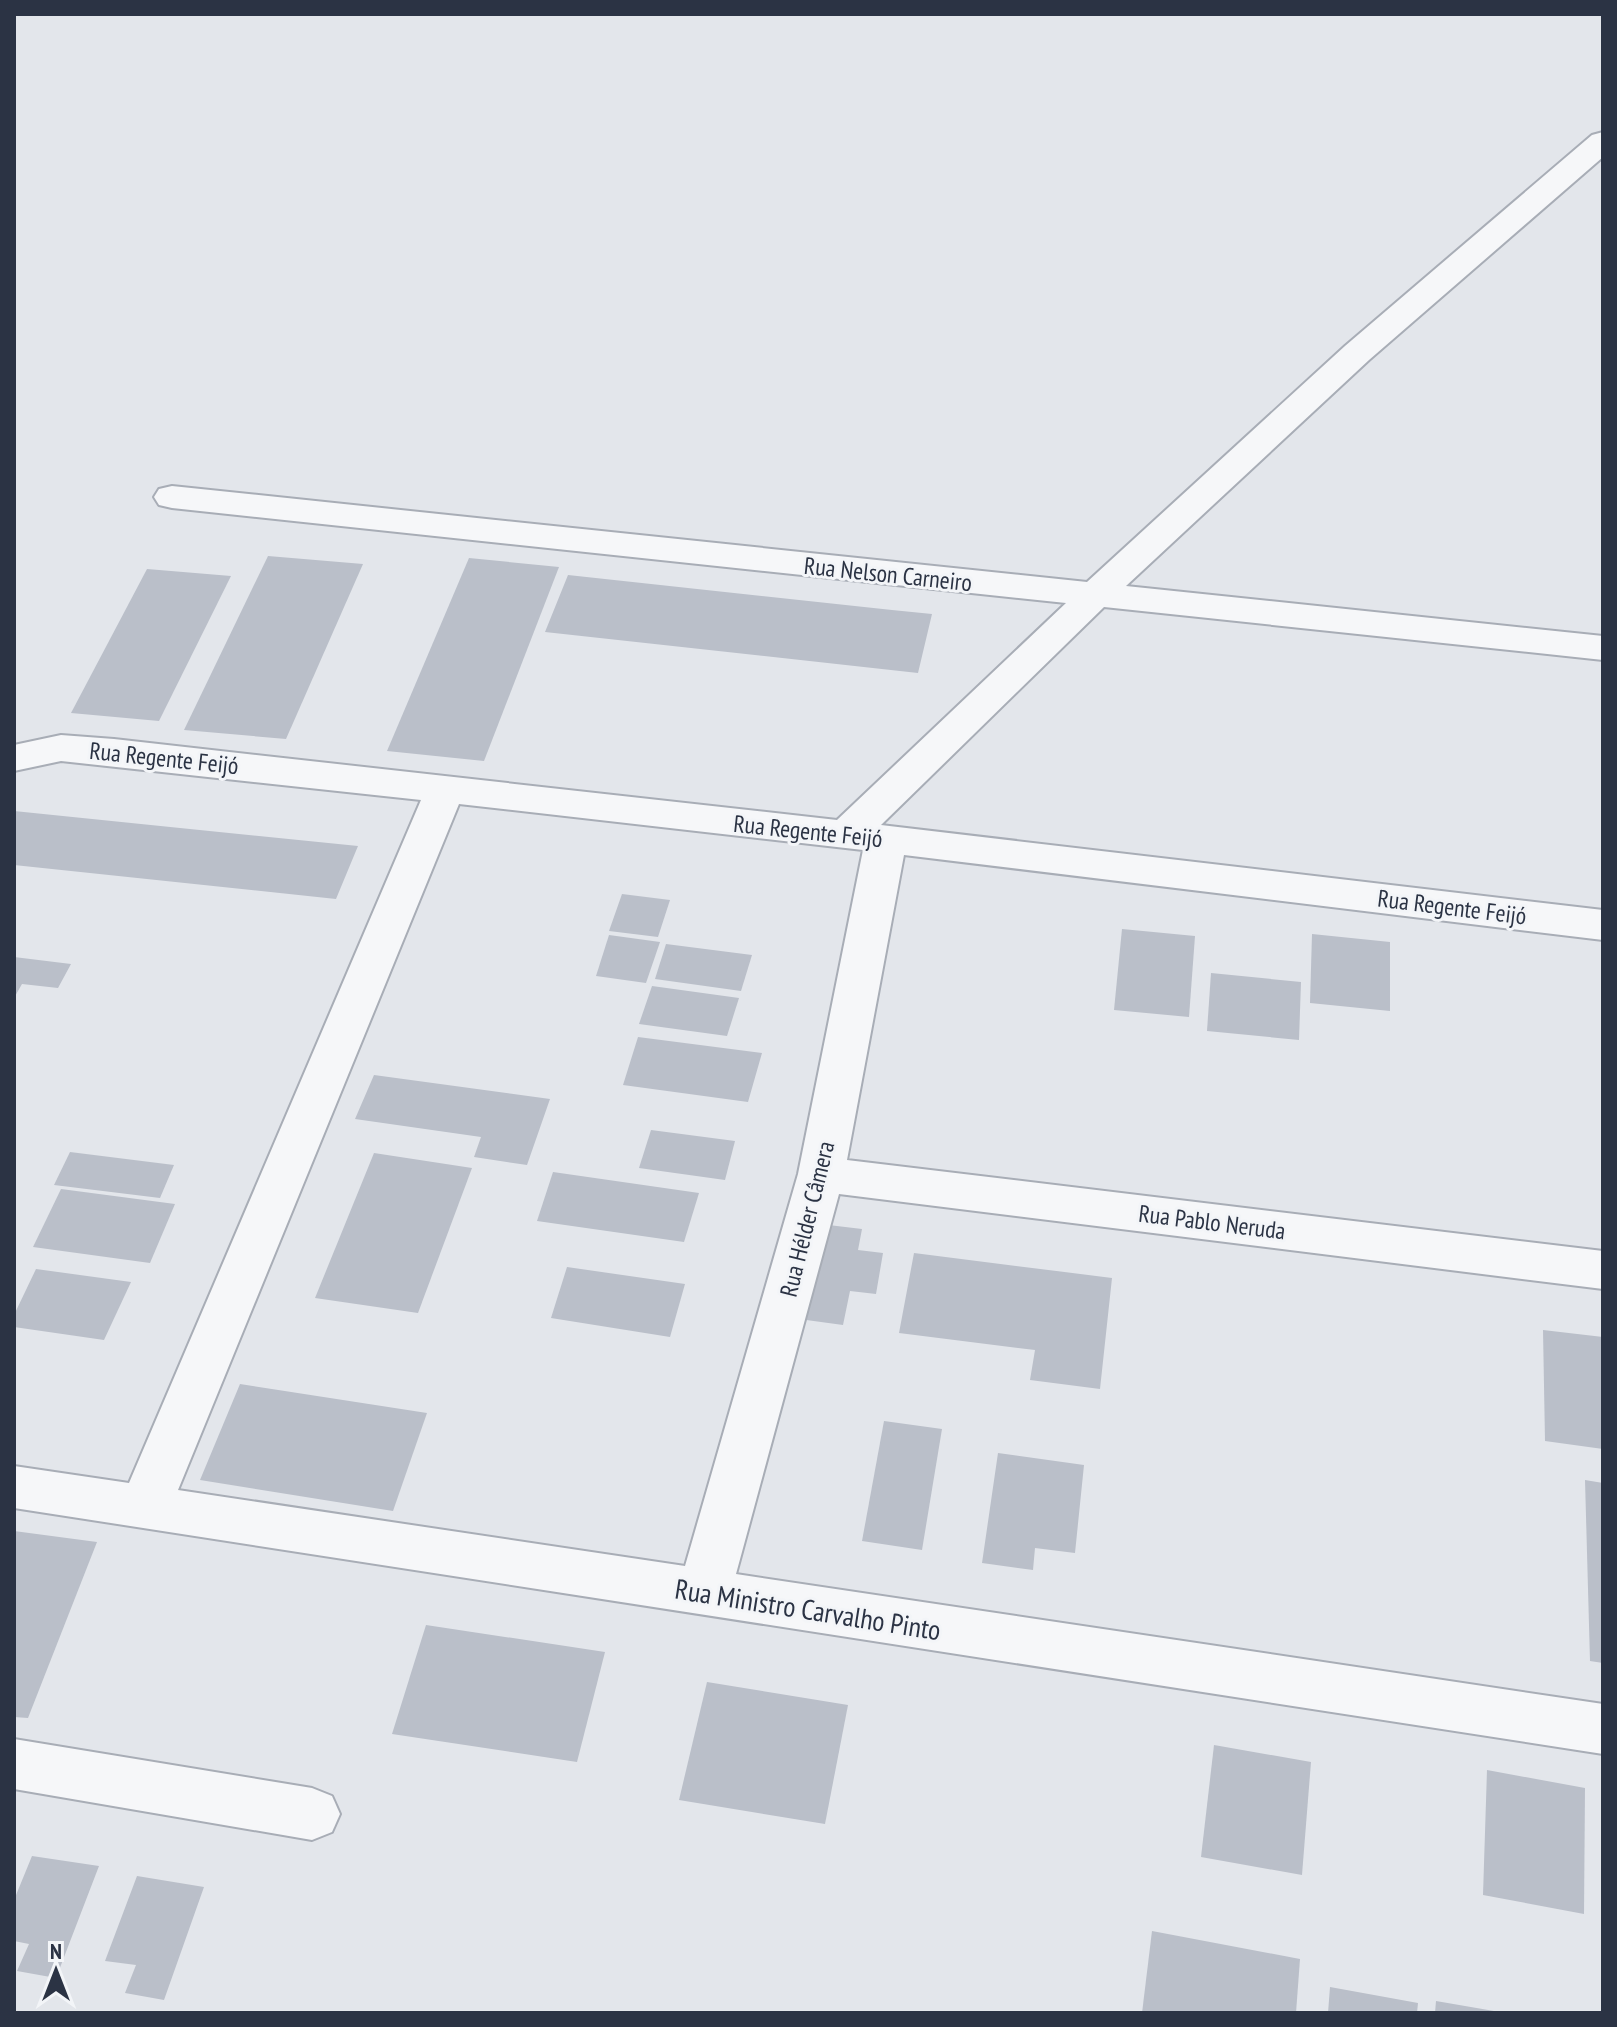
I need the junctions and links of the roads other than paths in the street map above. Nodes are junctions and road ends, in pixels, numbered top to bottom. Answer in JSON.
{"nodes":[{"id":1,"x":1597,"y":151,"type":"edge"},
{"id":2,"x":172,"y":497,"type":"dead end"},
{"id":3,"x":1094,"y":596,"type":"junction"},
{"id":4,"x":1603,"y":648,"type":"edge"},
{"id":5,"x":14,"y":758,"type":"edge"},
{"id":6,"x":445,"y":790,"type":"junction"},
{"id":7,"x":866,"y":837,"type":"junction"},
{"id":8,"x":1603,"y":925,"type":"edge"},
{"id":9,"x":821,"y":1174,"type":"junction"},
{"id":10,"x":1603,"y":1270,"type":"edge"},
{"id":11,"x":14,"y":1487,"type":"edge"},
{"id":12,"x":145,"y":1507,"type":"junction"},
{"id":13,"x":704,"y":1593,"type":"junction"},
{"id":14,"x":1603,"y":1729,"type":"edge"},
{"id":15,"x":14,"y":1764,"type":"edge"},
{"id":16,"x":312,"y":1814,"type":"dead end"}],
"edges":[{"from":1,"to":3,"type":"street"},
{"from":2,"to":3,"type":"street","name":"Rua Nelson Carneiro"},
{"from":3,"to":4,"type":"street","name":"Rua Nelson Carneiro"},
{"from":3,"to":7,"type":"street"},
{"from":5,"to":6,"type":"street","name":"Rua Regente Feijó"},
{"from":6,"to":7,"type":"street","name":"Rua Regente Feijó"},
{"from":6,"to":12,"type":"street"},
{"from":7,"to":8,"type":"street","name":"Rua Regente Feijó"},
{"from":7,"to":9,"type":"street","name":"Rua Hélder Câmera"},
{"from":9,"to":10,"type":"street","name":"Rua Pablo Neruda"},
{"from":9,"to":13,"type":"street","name":"Rua Hélder Câmera"},
{"from":11,"to":12,"type":"street","name":"Rua Ministro Carvalho Pinto"},
{"from":12,"to":13,"type":"street","name":"Rua Ministro Carvalho Pinto"},
{"from":13,"to":14,"type":"street","name":"Rua Ministro Carvalho Pinto"},
{"from":15,"to":16,"type":"street"}]}
